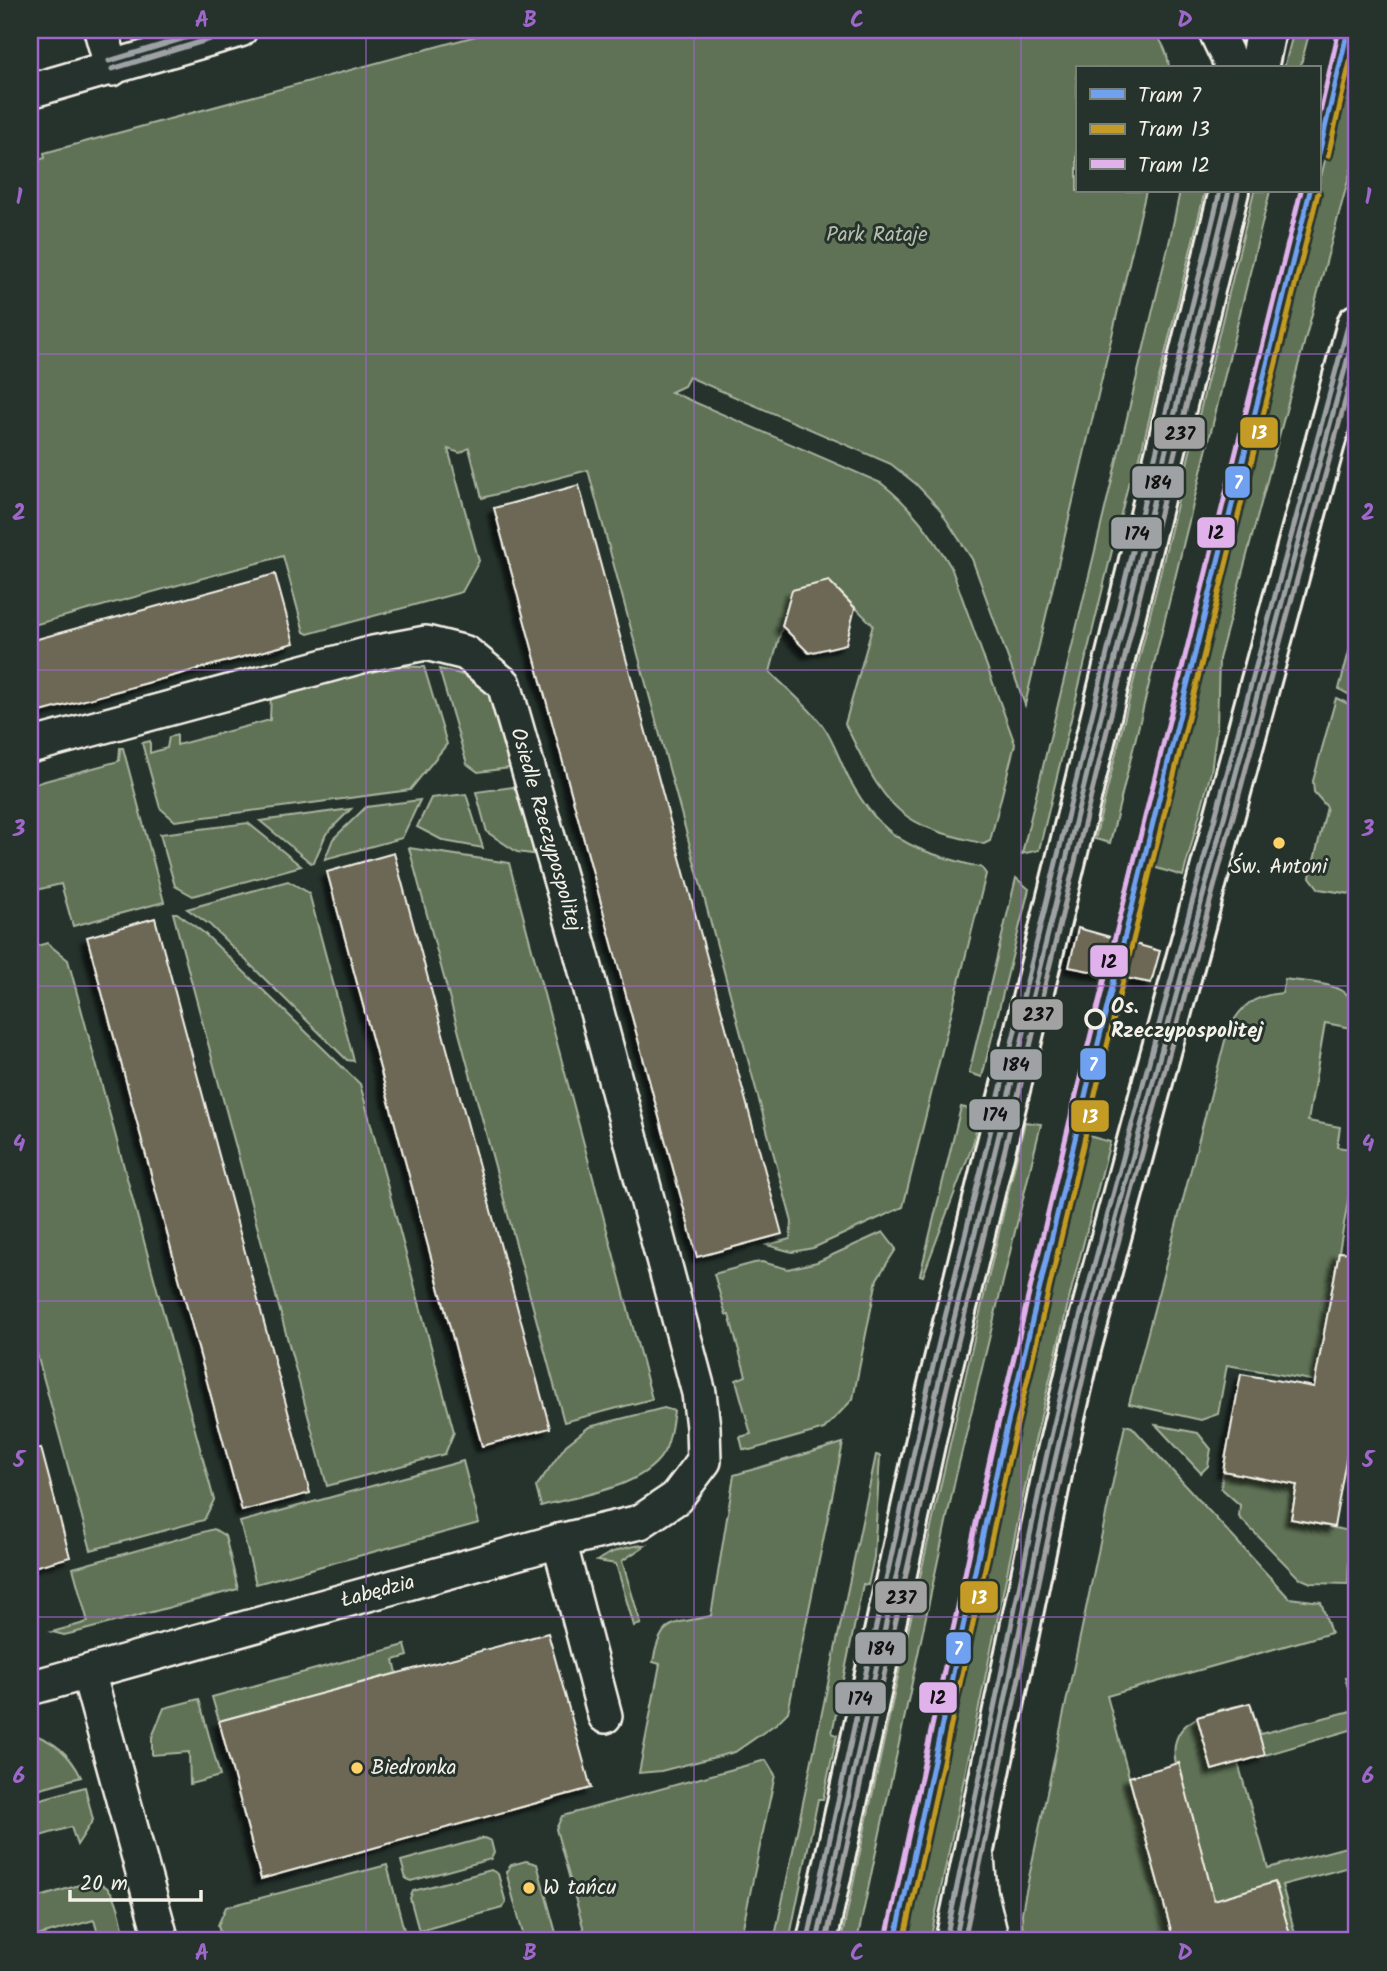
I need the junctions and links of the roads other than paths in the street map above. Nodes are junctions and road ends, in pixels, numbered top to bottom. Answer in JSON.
{"nodes":[{"id":1,"x":101,"y":30,"type":"edge"},
{"id":2,"x":240,"y":30,"type":"edge"},
{"id":3,"x":1215,"y":30,"type":"edge"},
{"id":4,"x":1266,"y":30,"type":"edge"},
{"id":5,"x":1232,"y":66,"type":"edge"},
{"id":6,"x":1258,"y":66,"type":"edge"},
{"id":7,"x":112,"y":69,"type":"junction"},
{"id":8,"x":30,"y":91,"type":"edge"},
{"id":9,"x":1229,"y":192,"type":"edge"},
{"id":10,"x":1357,"y":324,"type":"edge"},
{"id":11,"x":30,"y":746,"type":"edge"},
{"id":12,"x":704,"y":1461,"type":"joint"},
{"id":13,"x":559,"y":1541,"type":"junction"},
{"id":14,"x":88,"y":1672,"type":"junction"},
{"id":15,"x":30,"y":1688,"type":"edge"},
{"id":16,"x":605,"y":1716,"type":"dead end"},
{"id":17,"x":976,"y":1837,"type":"junction"},
{"id":18,"x":162,"y":1941,"type":"edge"},
{"id":19,"x":817,"y":1941,"type":"edge"},
{"id":20,"x":955,"y":1941,"type":"edge"},
{"id":21,"x":992,"y":1941,"type":"edge"}],
"edges":[{"from":1,"to":7,"type":"street"},
{"from":2,"to":7,"type":"street"},
{"from":3,"to":5,"type":"street"},
{"from":4,"to":6,"type":"main road"},
{"from":7,"to":8,"type":"street"},
{"from":9,"to":19,"type":"main road"},
{"from":10,"to":17,"type":"main road"},
{"from":11,"to":12,"type":"street","name":"Osiedle Rzeczypospolitej"},
{"from":12,"to":13,"type":"street","name":"Łabędzia"},
{"from":13,"to":14,"type":"street","name":"Łabędzia"},
{"from":13,"to":16,"type":"street"},
{"from":14,"to":15,"type":"street","name":"Łabędzia"},
{"from":14,"to":18,"type":"street"},
{"from":17,"to":20,"type":"main road"},
{"from":17,"to":21,"type":"street"}]}
